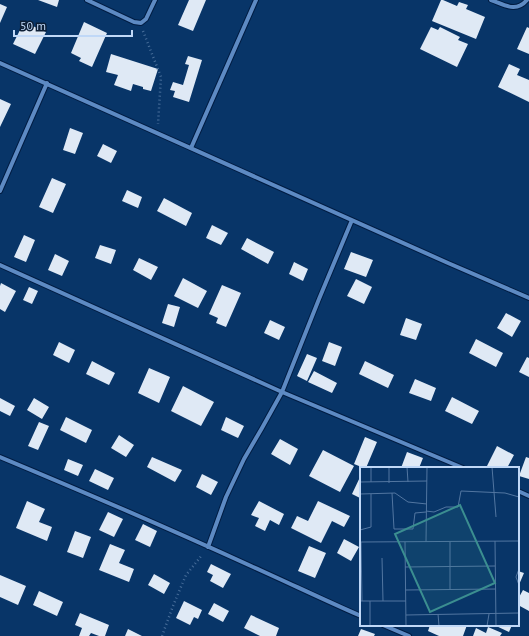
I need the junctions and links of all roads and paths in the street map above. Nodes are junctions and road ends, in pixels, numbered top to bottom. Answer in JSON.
{"nodes":[{"id":1,"x":87,"y":0,"type":"edge"},
{"id":2,"x":155,"y":0,"type":"edge"},
{"id":3,"x":256,"y":0,"type":"edge"},
{"id":4,"x":491,"y":0,"type":"edge"},
{"id":5,"x":527,"y":0,"type":"edge"},
{"id":6,"x":140,"y":23,"type":"junction"},
{"id":7,"x":0,"y":63,"type":"edge"},
{"id":8,"x":47,"y":83,"type":"junction"},
{"id":9,"x":158,"y":133,"type":"junction"},
{"id":10,"x":191,"y":148,"type":"junction"},
{"id":11,"x":0,"y":191,"type":"edge"},
{"id":12,"x":352,"y":220,"type":"junction"},
{"id":13,"x":0,"y":265,"type":"edge"},
{"id":14,"x":529,"y":298,"type":"edge"},
{"id":15,"x":282,"y":392,"type":"junction"},
{"id":16,"x":0,"y":457,"type":"edge"},
{"id":17,"x":461,"y":467,"type":"edge"},
{"id":18,"x":519,"y":491,"type":"edge"},
{"id":19,"x":529,"y":496,"type":"edge"},
{"id":20,"x":208,"y":547,"type":"junction"},
{"id":21,"x":360,"y":616,"type":"edge"},
{"id":22,"x":385,"y":626,"type":"edge"},
{"id":23,"x":162,"y":636,"type":"edge"},
{"id":24,"x":409,"y":636,"type":"edge"}],
"edges":[{"from":1,"to":6,"type":"street"},
{"from":2,"to":6,"type":"street"},
{"from":3,"to":10,"type":"street"},
{"from":4,"to":5,"type":"street"},
{"from":6,"to":9,"type":"path"},
{"from":7,"to":8,"type":"street"},
{"from":8,"to":9,"type":"street"},
{"from":8,"to":11,"type":"street"},
{"from":9,"to":10,"type":"street"},
{"from":10,"to":12,"type":"street"},
{"from":12,"to":14,"type":"street"},
{"from":12,"to":15,"type":"street"},
{"from":13,"to":15,"type":"street"},
{"from":15,"to":17,"type":"street"},
{"from":15,"to":20,"type":"street"},
{"from":16,"to":20,"type":"street"},
{"from":18,"to":19,"type":"street"},
{"from":20,"to":21,"type":"street"},
{"from":20,"to":23,"type":"path"},
{"from":22,"to":24,"type":"street"}]}
